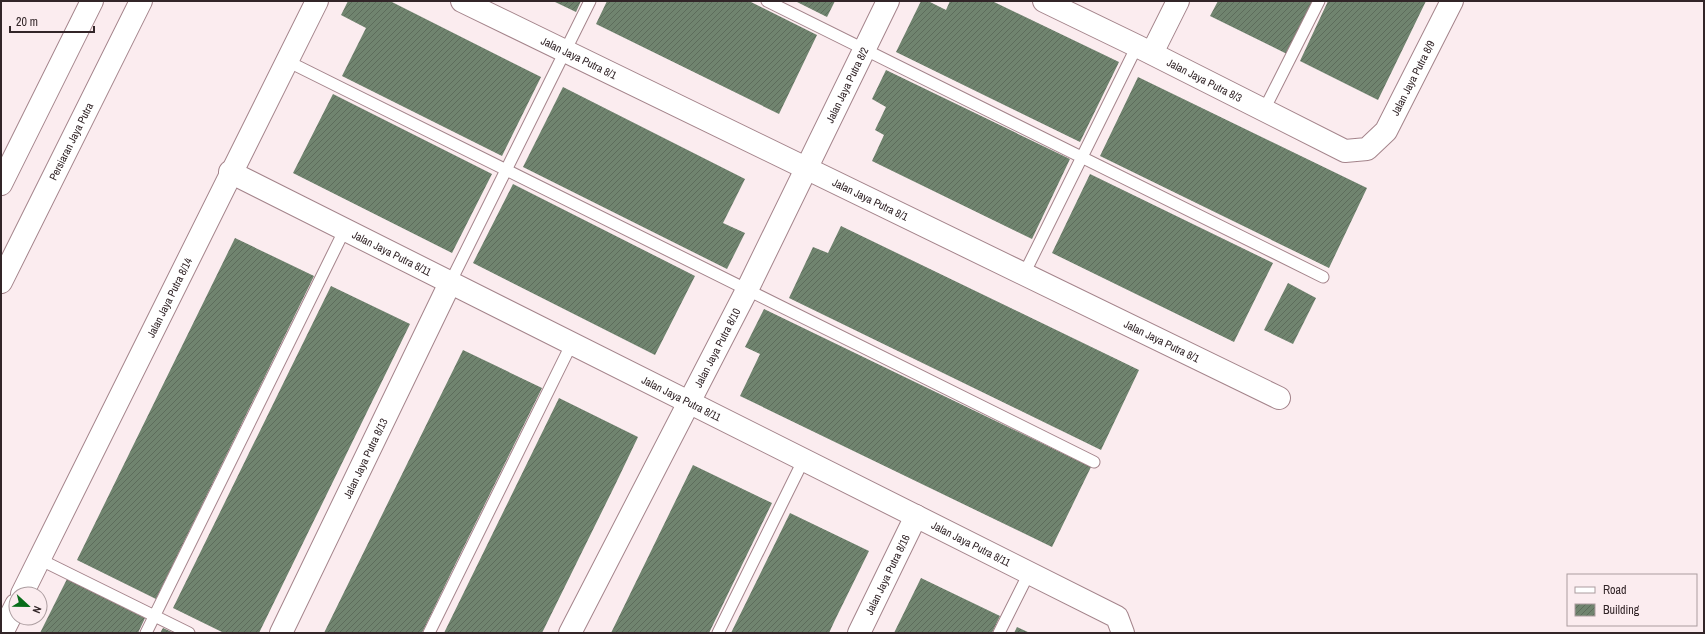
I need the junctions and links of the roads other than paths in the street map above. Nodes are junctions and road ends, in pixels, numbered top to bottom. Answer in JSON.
{"nodes":[{"id":1,"x":92,"y":1,"type":"edge"},
{"id":2,"x":141,"y":1,"type":"edge"},
{"id":3,"x":317,"y":1,"type":"edge"},
{"id":4,"x":462,"y":1,"type":"edge"},
{"id":5,"x":590,"y":1,"type":"edge"},
{"id":6,"x":767,"y":1,"type":"edge"},
{"id":7,"x":888,"y":1,"type":"edge"},
{"id":8,"x":1044,"y":1,"type":"edge"},
{"id":9,"x":1178,"y":1,"type":"edge"},
{"id":10,"x":1319,"y":1,"type":"edge"},
{"id":11,"x":1452,"y":1,"type":"edge"},
{"id":12,"x":1145,"y":49,"type":"junction"},
{"id":13,"x":865,"y":50,"type":"junction"},
{"id":14,"x":565,"y":51,"type":"junction"},
{"id":15,"x":287,"y":61,"type":"junction"},
{"id":16,"x":1264,"y":110,"type":"junction"},
{"id":17,"x":1367,"y":149,"type":"joint"},
{"id":18,"x":1082,"y":158,"type":"junction"},
{"id":19,"x":806,"y":168,"type":"junction"},
{"id":20,"x":507,"y":170,"type":"junction"},
{"id":21,"x":230,"y":172,"type":"junction"},
{"id":22,"x":1,"y":184,"type":"edge"},
{"id":23,"x":345,"y":229,"type":"junction"},
{"id":24,"x":1024,"y":274,"type":"junction"},
{"id":25,"x":1322,"y":277,"type":"dead end"},
{"id":26,"x":1,"y":282,"type":"edge"},
{"id":27,"x":450,"y":283,"type":"junction"},
{"id":28,"x":747,"y":290,"type":"junction"},
{"id":29,"x":572,"y":343,"type":"junction"},
{"id":30,"x":1279,"y":398,"type":"dead end"},
{"id":31,"x":689,"y":402,"type":"junction"},
{"id":32,"x":804,"y":459,"type":"junction"},
{"id":33,"x":1094,"y":462,"type":"dead end"},
{"id":34,"x":916,"y":516,"type":"junction"},
{"id":35,"x":39,"y":559,"type":"junction"},
{"id":36,"x":1029,"y":572,"type":"junction"},
{"id":37,"x":26,"y":586,"type":"edge"},
{"id":38,"x":154,"y":616,"type":"junction"},
{"id":39,"x":8,"y":621,"type":"edge"},
{"id":40,"x":2,"y":633,"type":"edge"},
{"id":41,"x":146,"y":633,"type":"edge"},
{"id":42,"x":189,"y":633,"type":"edge"},
{"id":43,"x":281,"y":633,"type":"edge"},
{"id":44,"x":429,"y":633,"type":"edge"},
{"id":45,"x":570,"y":633,"type":"edge"},
{"id":46,"x":718,"y":633,"type":"edge"},
{"id":47,"x":859,"y":633,"type":"edge"},
{"id":48,"x":999,"y":633,"type":"edge"},
{"id":49,"x":1123,"y":633,"type":"edge"}],
"edges":[{"from":1,"to":22,"type":"street"},
{"from":2,"to":26,"type":"street","name":"Persiaran Jaya Putra"},
{"from":3,"to":15,"type":"street","name":"Jalan Jaya Putra 8/14"},
{"from":4,"to":14,"type":"street","name":"Jalan Jaya Putra 8/1"},
{"from":5,"to":14,"type":"lane"},
{"from":6,"to":13,"type":"lane"},
{"from":7,"to":13,"type":"street","name":"Jalan Jaya Putra 8/2"},
{"from":8,"to":12,"type":"street","name":"Jalan Jaya Putra 8/3"},
{"from":9,"to":12,"type":"street"},
{"from":10,"to":16,"type":"lane"},
{"from":11,"to":17,"type":"street","name":"Jalan Jaya Putra 8/9"},
{"from":12,"to":16,"type":"street","name":"Jalan Jaya Putra 8/3"},
{"from":12,"to":18,"type":"lane"},
{"from":13,"to":18,"type":"lane"},
{"from":13,"to":19,"type":"street","name":"Jalan Jaya Putra 8/2"},
{"from":14,"to":19,"type":"street","name":"Jalan Jaya Putra 8/1"},
{"from":14,"to":20,"type":"lane"},
{"from":15,"to":20,"type":"lane"},
{"from":15,"to":21,"type":"street","name":"Jalan Jaya Putra 8/14"},
{"from":16,"to":17,"type":"street","name":"Jalan Jaya Putra 8/3"},
{"from":18,"to":24,"type":"lane"},
{"from":18,"to":25,"type":"lane"},
{"from":19,"to":24,"type":"street","name":"Jalan Jaya Putra 8/1"},
{"from":19,"to":28,"type":"street","name":"Jalan Jaya Putra 8/10"},
{"from":20,"to":27,"type":"lane"},
{"from":20,"to":28,"type":"lane"},
{"from":21,"to":23,"type":"street","name":"Jalan Jaya Putra 8/11"},
{"from":21,"to":35,"type":"street","name":"Jalan Jaya Putra 8/14"},
{"from":23,"to":27,"type":"street","name":"Jalan Jaya Putra 8/11"},
{"from":23,"to":38,"type":"lane"},
{"from":24,"to":30,"type":"street","name":"Jalan Jaya Putra 8/1"},
{"from":27,"to":29,"type":"street","name":"Jalan Jaya Putra 8/11"},
{"from":27,"to":43,"type":"street","name":"Jalan Jaya Putra 8/13"},
{"from":28,"to":31,"type":"street","name":"Jalan Jaya Putra 8/10"},
{"from":28,"to":33,"type":"lane"},
{"from":29,"to":31,"type":"street","name":"Jalan Jaya Putra 8/11"},
{"from":29,"to":44,"type":"lane"},
{"from":31,"to":32,"type":"street","name":"Jalan Jaya Putra 8/11"},
{"from":31,"to":45,"type":"street","name":"Jalan Jaya Putra 8/10"},
{"from":32,"to":34,"type":"street","name":"Jalan Jaya Putra 8/11"},
{"from":32,"to":46,"type":"lane"},
{"from":34,"to":36,"type":"street","name":"Jalan Jaya Putra 8/11"},
{"from":34,"to":47,"type":"street","name":"Jalan Jaya Putra 8/16"},
{"from":35,"to":37,"type":"street","name":"Jalan Jaya Putra 8/14"},
{"from":35,"to":38,"type":"lane"},
{"from":36,"to":48,"type":"lane"},
{"from":36,"to":49,"type":"street","name":"Jalan Jaya Putra 8/11"},
{"from":38,"to":41,"type":"lane"},
{"from":38,"to":42,"type":"lane"},
{"from":39,"to":40,"type":"street"}]}
